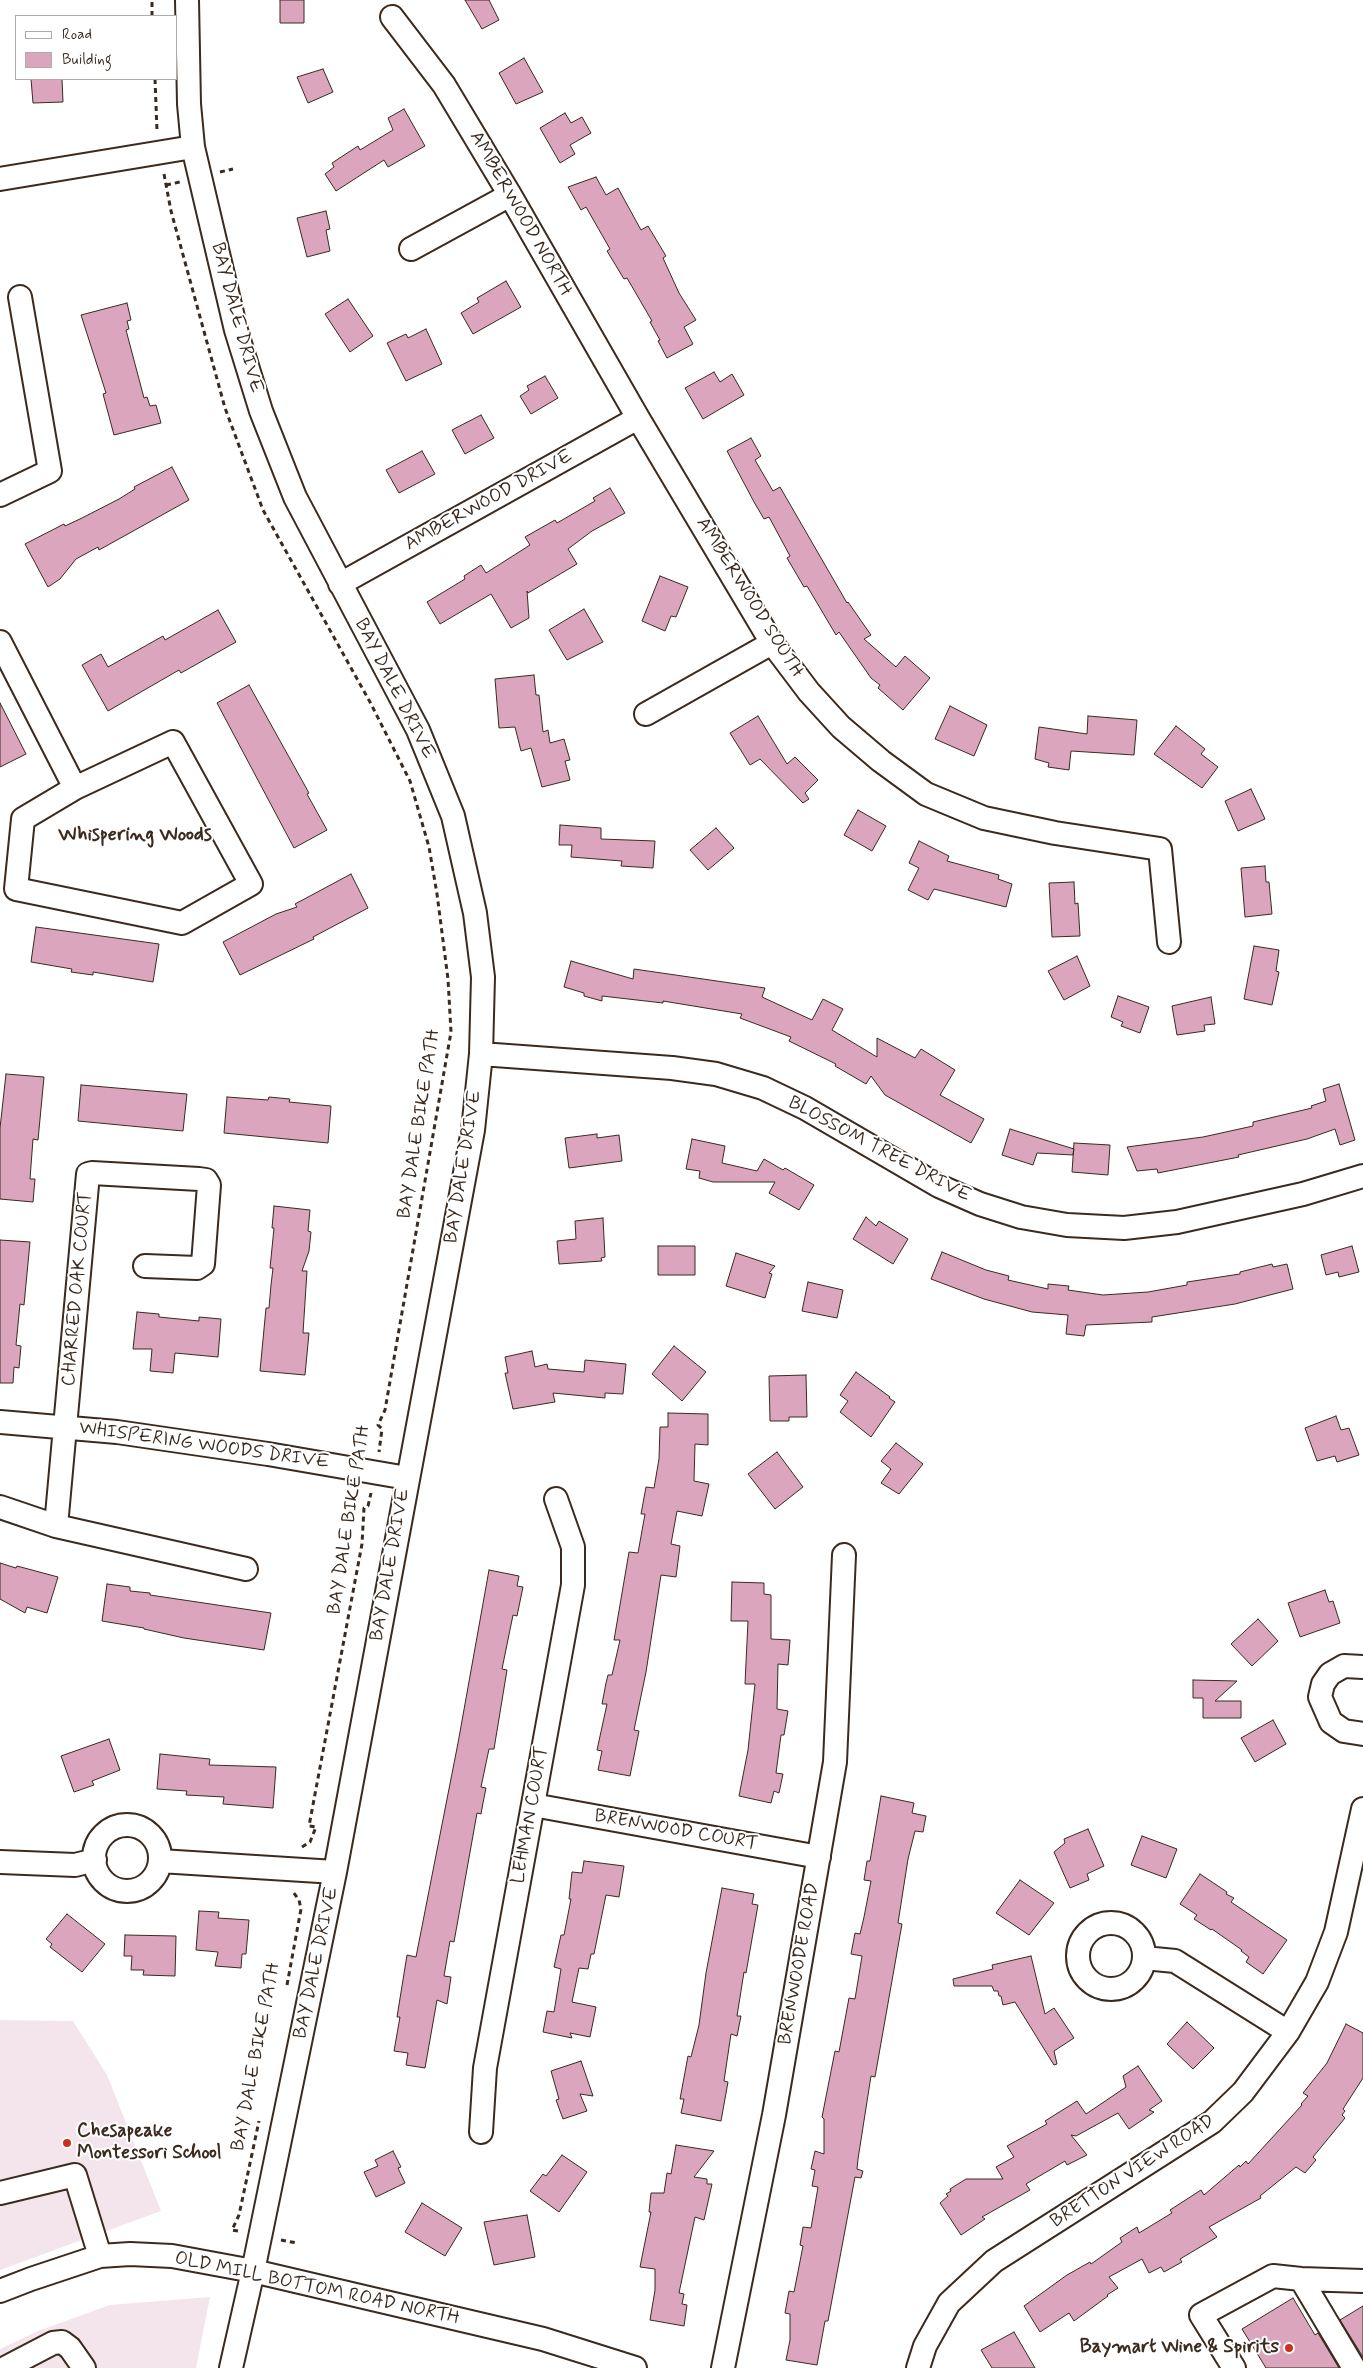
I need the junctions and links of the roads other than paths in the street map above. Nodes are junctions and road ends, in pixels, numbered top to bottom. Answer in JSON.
{"nodes":[{"id":1,"x":186,"y":0,"type":"edge"},
{"id":2,"x":392,"y":17,"type":"dead end"},
{"id":3,"x":193,"y":147,"type":"junction"},
{"id":4,"x":0,"y":179,"type":"edge"},
{"id":5,"x":510,"y":194,"type":"junction"},
{"id":6,"x":411,"y":250,"type":"dead end"},
{"id":7,"x":20,"y":297,"type":"dead end"},
{"id":8,"x":638,"y":418,"type":"junction"},
{"id":9,"x":0,"y":495,"type":"edge"},
{"id":10,"x":340,"y":584,"type":"junction"},
{"id":11,"x":0,"y":642,"type":"edge"},
{"id":12,"x":772,"y":642,"type":"junction"},
{"id":13,"x":646,"y":714,"type":"dead end"},
{"id":14,"x":75,"y":788,"type":"junction"},
{"id":15,"x":1169,"y":942,"type":"dead end"},
{"id":16,"x":481,"y":1054,"type":"junction"},
{"id":17,"x":1363,"y":1176,"type":"edge"},
{"id":18,"x":145,"y":1266,"type":"dead end"},
{"id":19,"x":0,"y":1422,"type":"edge"},
{"id":20,"x":67,"y":1426,"type":"junction"},
{"id":21,"x":407,"y":1478,"type":"junction"},
{"id":22,"x":556,"y":1499,"type":"dead end"},
{"id":23,"x":0,"y":1507,"type":"edge"},
{"id":24,"x":56,"y":1526,"type":"junction"},
{"id":25,"x":844,"y":1555,"type":"dead end"},
{"id":26,"x":246,"y":1569,"type":"dead end"},
{"id":27,"x":1363,"y":1667,"type":"edge"},
{"id":28,"x":1363,"y":1734,"type":"edge"},
{"id":29,"x":533,"y":1805,"type":"junction"},
{"id":30,"x":1363,"y":1809,"type":"edge"},
{"id":31,"x":819,"y":1857,"type":"junction"},
{"id":32,"x":95,"y":1860,"type":"junction"},
{"id":33,"x":160,"y":1861,"type":"junction"},
{"id":34,"x":0,"y":1862,"type":"edge"},
{"id":35,"x":335,"y":1872,"type":"junction"},
{"id":36,"x":1144,"y":1958,"type":"dead end"},
{"id":37,"x":1288,"y":2032,"type":"junction"},
{"id":38,"x":481,"y":2132,"type":"dead end"},
{"id":39,"x":0,"y":2193,"type":"edge"},
{"id":40,"x":100,"y":2256,"type":"junction"},
{"id":41,"x":253,"y":2271,"type":"junction"},
{"id":42,"x":1301,"y":2279,"type":"junction"},
{"id":43,"x":1363,"y":2281,"type":"edge"},
{"id":44,"x":0,"y":2291,"type":"edge"},
{"id":45,"x":5,"y":2368,"type":"edge"},
{"id":46,"x":84,"y":2368,"type":"edge"},
{"id":47,"x":231,"y":2368,"type":"edge"},
{"id":48,"x":635,"y":2368,"type":"edge"},
{"id":49,"x":723,"y":2368,"type":"edge"},
{"id":50,"x":918,"y":2368,"type":"edge"},
{"id":51,"x":1234,"y":2368,"type":"edge"},
{"id":52,"x":1354,"y":2368,"type":"edge"}],
"edges":[{"from":1,"to":3,"type":"street","name":"BAY DALE DRIVE"},
{"from":2,"to":5,"type":"street","name":"AMBERWOOD NORTH"},
{"from":3,"to":4,"type":"street"},
{"from":3,"to":10,"type":"street","name":"BAY DALE DRIVE"},
{"from":5,"to":6,"type":"street"},
{"from":5,"to":8,"type":"street","name":"AMBERWOOD NORTH"},
{"from":7,"to":9,"type":"street"},
{"from":8,"to":10,"type":"street","name":"AMBERWOOD DRIVE"},
{"from":8,"to":12,"type":"street","name":"AMBERWOOD SOUTH"},
{"from":10,"to":16,"type":"street","name":"BAY DALE DRIVE"},
{"from":11,"to":14,"type":"street"},
{"from":12,"to":13,"type":"street"},
{"from":12,"to":15,"type":"street","name":"AMBERWOOD SOUTH"},
{"from":14,"to":14,"type":"street"},
{"from":16,"to":17,"type":"street","name":"BLOSSOM TREE DRIVE"},
{"from":16,"to":21,"type":"street","name":"BAY DALE DRIVE"},
{"from":18,"to":20,"type":"street","name":"CHARRED OAK COURT"},
{"from":19,"to":20,"type":"street","name":"WHISPERING WOODS DRIVE"},
{"from":20,"to":21,"type":"street","name":"WHISPERING WOODS DRIVE"},
{"from":20,"to":24,"type":"street"},
{"from":21,"to":35,"type":"street","name":"BAY DALE DRIVE"},
{"from":22,"to":29,"type":"street","name":"LEHMAN COURT"},
{"from":23,"to":24,"type":"street"},
{"from":24,"to":26,"type":"street"},
{"from":25,"to":31,"type":"street","name":"BRENWOODE ROAD"},
{"from":27,"to":28,"type":"street"},
{"from":29,"to":31,"type":"street","name":"BRENWOOD COURT"},
{"from":29,"to":38,"type":"street","name":"LEHMAN COURT"},
{"from":30,"to":37,"type":"street","name":"BRETTON VIEW ROAD"},
{"from":31,"to":49,"type":"street","name":"BRENWOODE ROAD"},
{"from":32,"to":33,"type":"street"},
{"from":32,"to":33,"type":"street"},
{"from":32,"to":34,"type":"street"},
{"from":33,"to":35,"type":"street"},
{"from":35,"to":41,"type":"street","name":"BAY DALE DRIVE"},
{"from":36,"to":37,"type":"street"},
{"from":37,"to":50,"type":"street","name":"BRETTON VIEW ROAD"},
{"from":39,"to":40,"type":"street"},
{"from":40,"to":41,"type":"street","name":"OLD MILL BOTTOM ROAD NORTH"},
{"from":40,"to":44,"type":"street","name":"OLD MILL BOTTOM ROAD NORTH"},
{"from":41,"to":47,"type":"street","name":"BAY DALE DRIVE"},
{"from":41,"to":48,"type":"street","name":"OLD MILL BOTTOM ROAD NORTH"},
{"from":42,"to":43,"type":"street"},
{"from":42,"to":51,"type":"street"},
{"from":42,"to":52,"type":"street"},
{"from":45,"to":46,"type":"street"}]}
